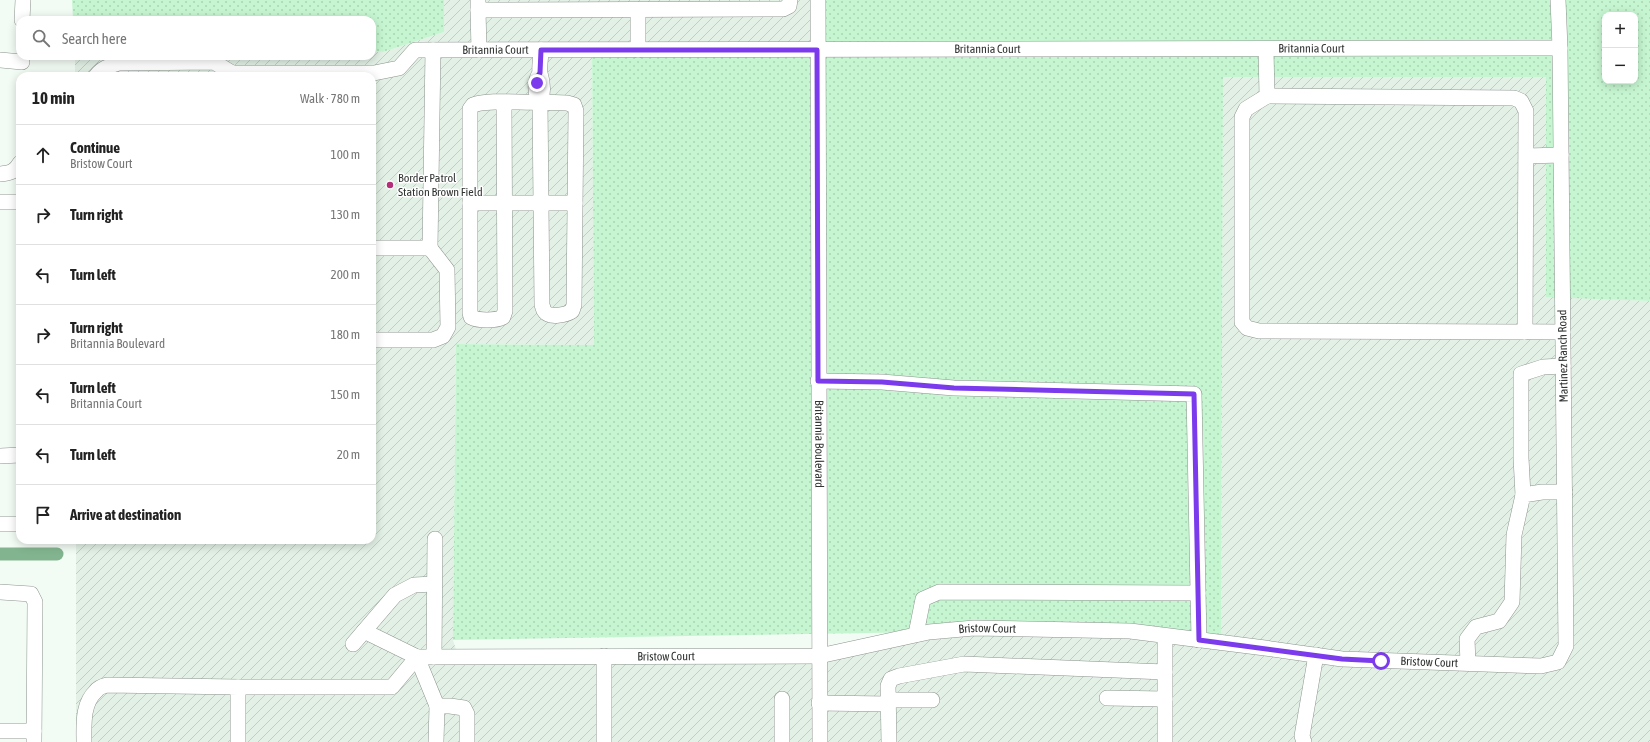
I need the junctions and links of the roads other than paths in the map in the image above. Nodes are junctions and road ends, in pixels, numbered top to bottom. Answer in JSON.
{"nodes":[{"id":1,"x":23,"y":0,"type":"edge"},
{"id":2,"x":790,"y":0,"type":"edge"},
{"id":3,"x":818,"y":0,"type":"edge"},
{"id":4,"x":1558,"y":0,"type":"edge"},
{"id":5,"x":478,"y":5,"type":"edge"},
{"id":6,"x":638,"y":10,"type":"junction"},
{"id":7,"x":22,"y":16,"type":"edge"},
{"id":8,"x":1560,"y":48,"type":"junction"},
{"id":9,"x":1266,"y":49,"type":"junction"},
{"id":10,"x":433,"y":50,"type":"junction"},
{"id":11,"x":479,"y":50,"type":"junction"},
{"id":12,"x":541,"y":50,"type":"junction"},
{"id":13,"x":638,"y":50,"type":"junction"},
{"id":14,"x":817,"y":50,"type":"junction"},
{"id":15,"x":0,"y":60,"type":"edge"},
{"id":16,"x":22,"y":65,"type":"edge"},
{"id":17,"x":99,"y":72,"type":"edge"},
{"id":18,"x":229,"y":72,"type":"edge"},
{"id":19,"x":376,"y":73,"type":"edge"},
{"id":20,"x":1267,"y":96,"type":"junction"},
{"id":21,"x":540,"y":102,"type":"junction"},
{"id":22,"x":504,"y":103,"type":"junction"},
{"id":23,"x":1561,"y":155,"type":"junction"},
{"id":24,"x":1527,"y":156,"type":"junction"},
{"id":25,"x":16,"y":170,"type":"edge"},
{"id":26,"x":0,"y":174,"type":"edge"},
{"id":27,"x":0,"y":202,"type":"edge"},
{"id":28,"x":16,"y":202,"type":"edge"},
{"id":29,"x":470,"y":203,"type":"junction"},
{"id":30,"x":505,"y":203,"type":"junction"},
{"id":31,"x":540,"y":203,"type":"junction"},
{"id":32,"x":575,"y":203,"type":"junction"},
{"id":33,"x":376,"y":248,"type":"edge"},
{"id":34,"x":430,"y":248,"type":"junction"},
{"id":35,"x":1525,"y":332,"type":"junction"},
{"id":36,"x":1563,"y":332,"type":"junction"},
{"id":37,"x":376,"y":340,"type":"edge"},
{"id":38,"x":1563,"y":366,"type":"junction"},
{"id":39,"x":818,"y":381,"type":"junction"},
{"id":40,"x":16,"y":455,"type":"edge"},
{"id":41,"x":0,"y":456,"type":"edge"},
{"id":42,"x":1565,"y":492,"type":"junction"},
{"id":43,"x":1523,"y":495,"type":"junction"},
{"id":44,"x":0,"y":524,"type":"edge"},
{"id":45,"x":16,"y":524,"type":"edge"},
{"id":46,"x":435,"y":539,"type":"dead end"},
{"id":47,"x":434,"y":584,"type":"junction"},
{"id":48,"x":0,"y":592,"type":"edge"},
{"id":49,"x":1198,"y":593,"type":"junction"},
{"id":50,"x":364,"y":630,"type":"junction"},
{"id":51,"x":916,"y":634,"type":"junction"},
{"id":52,"x":1165,"y":636,"type":"junction"},
{"id":53,"x":1199,"y":640,"type":"junction"},
{"id":54,"x":353,"y":644,"type":"dead end"},
{"id":55,"x":1316,"y":655,"type":"junction"},
{"id":56,"x":604,"y":656,"type":"junction"},
{"id":57,"x":819,"y":656,"type":"junction"},
{"id":58,"x":417,"y":657,"type":"junction"},
{"id":59,"x":434,"y":657,"type":"junction"},
{"id":60,"x":1558,"y":662,"type":"joint"},
{"id":61,"x":1468,"y":664,"type":"junction"},
{"id":62,"x":1165,"y":672,"type":"junction"},
{"id":63,"x":238,"y":687,"type":"junction"},
{"id":64,"x":1107,"y":698,"type":"dead end"},
{"id":65,"x":782,"y":699,"type":"dead end"},
{"id":66,"x":1165,"y":699,"type":"junction"},
{"id":67,"x":932,"y":700,"type":"dead end"},
{"id":68,"x":888,"y":702,"type":"junction"},
{"id":69,"x":820,"y":703,"type":"junction"},
{"id":70,"x":437,"y":706,"type":"junction"},
{"id":71,"x":0,"y":731,"type":"edge"},
{"id":72,"x":34,"y":737,"type":"edge"},
{"id":73,"x":1300,"y":740,"type":"edge"},
{"id":74,"x":84,"y":742,"type":"edge"},
{"id":75,"x":238,"y":742,"type":"edge"},
{"id":76,"x":436,"y":742,"type":"edge"},
{"id":77,"x":467,"y":742,"type":"edge"},
{"id":78,"x":604,"y":742,"type":"edge"},
{"id":79,"x":782,"y":742,"type":"edge"},
{"id":80,"x":820,"y":742,"type":"edge"},
{"id":81,"x":889,"y":742,"type":"edge"},
{"id":82,"x":1164,"y":742,"type":"edge"}],
"edges":[{"from":1,"to":7,"type":"street"},
{"from":2,"to":6,"type":"street"},
{"from":3,"to":14,"type":"street","name":"Britannia Boulevard"},
{"from":4,"to":8,"type":"street","name":"Martinez Ranch Road"},
{"from":5,"to":6,"type":"street"},
{"from":5,"to":11,"type":"street"},
{"from":6,"to":13,"type":"street"},
{"from":8,"to":9,"type":"street","name":"Britannia Court"},
{"from":8,"to":23,"type":"street","name":"Martinez Ranch Road"},
{"from":9,"to":14,"type":"street","name":"Britannia Court"},
{"from":9,"to":20,"type":"street"},
{"from":10,"to":11,"type":"street","name":"Britannia Court"},
{"from":10,"to":19,"type":"street","name":"Britannia Court"},
{"from":10,"to":34,"type":"street"},
{"from":11,"to":12,"type":"street","name":"Britannia Court"},
{"from":12,"to":13,"type":"street","name":"Britannia Court"},
{"from":12,"to":21,"type":"street"},
{"from":13,"to":14,"type":"street","name":"Britannia Court"},
{"from":14,"to":39,"type":"street","name":"Britannia Boulevard"},
{"from":15,"to":16,"type":"street"},
{"from":17,"to":18,"type":"street"},
{"from":20,"to":24,"type":"street"},
{"from":20,"to":35,"type":"street"},
{"from":21,"to":22,"type":"street"},
{"from":21,"to":31,"type":"street"},
{"from":21,"to":32,"type":"street"},
{"from":22,"to":29,"type":"street"},
{"from":22,"to":30,"type":"street"},
{"from":23,"to":24,"type":"street"},
{"from":23,"to":36,"type":"street","name":"Martinez Ranch Road"},
{"from":24,"to":35,"type":"street"},
{"from":25,"to":26,"type":"street"},
{"from":27,"to":28,"type":"street"},
{"from":29,"to":30,"type":"street"},
{"from":29,"to":30,"type":"street"},
{"from":30,"to":31,"type":"street"},
{"from":31,"to":32,"type":"street"},
{"from":31,"to":32,"type":"street"},
{"from":33,"to":34,"type":"street"},
{"from":34,"to":37,"type":"street"},
{"from":35,"to":36,"type":"street"},
{"from":36,"to":38,"type":"street","name":"Martinez Ranch Road"},
{"from":38,"to":42,"type":"street","name":"Martinez Ranch Road"},
{"from":38,"to":43,"type":"street"},
{"from":39,"to":49,"type":"street"},
{"from":39,"to":57,"type":"street","name":"Britannia Boulevard"},
{"from":40,"to":41,"type":"street"},
{"from":42,"to":43,"type":"street"},
{"from":42,"to":60,"type":"street","name":"Martinez Ranch Road"},
{"from":43,"to":61,"type":"street"},
{"from":44,"to":45,"type":"street"},
{"from":46,"to":47,"type":"street"},
{"from":47,"to":50,"type":"street"},
{"from":47,"to":59,"type":"street"},
{"from":48,"to":72,"type":"street"},
{"from":49,"to":51,"type":"street"},
{"from":49,"to":53,"type":"street"},
{"from":50,"to":54,"type":"street"},
{"from":50,"to":58,"type":"street"},
{"from":51,"to":52,"type":"street","name":"Bristow Court"},
{"from":51,"to":57,"type":"street","name":"Bristow Court"},
{"from":52,"to":53,"type":"street","name":"Bristow Court"},
{"from":52,"to":62,"type":"street"},
{"from":53,"to":55,"type":"street","name":"Bristow Court"},
{"from":55,"to":61,"type":"street","name":"Bristow Court"},
{"from":55,"to":73,"type":"street"},
{"from":56,"to":57,"type":"street","name":"Bristow Court"},
{"from":56,"to":59,"type":"street","name":"Bristow Court"},
{"from":56,"to":78,"type":"street"},
{"from":57,"to":69,"type":"street","name":"Britannia Boulevard"},
{"from":58,"to":59,"type":"street","name":"Bristow Court"},
{"from":58,"to":63,"type":"street"},
{"from":58,"to":70,"type":"street"},
{"from":60,"to":61,"type":"street","name":"Bristow Court"},
{"from":62,"to":66,"type":"street"},
{"from":62,"to":68,"type":"street"},
{"from":63,"to":74,"type":"street"},
{"from":63,"to":75,"type":"street"},
{"from":64,"to":66,"type":"street"},
{"from":65,"to":79,"type":"street"},
{"from":66,"to":82,"type":"street"},
{"from":67,"to":68,"type":"street"},
{"from":68,"to":69,"type":"street"},
{"from":68,"to":81,"type":"street"},
{"from":69,"to":80,"type":"street","name":"Britannia Boulevard"},
{"from":70,"to":76,"type":"street"},
{"from":70,"to":77,"type":"street"},
{"from":71,"to":72,"type":"street"}]}
